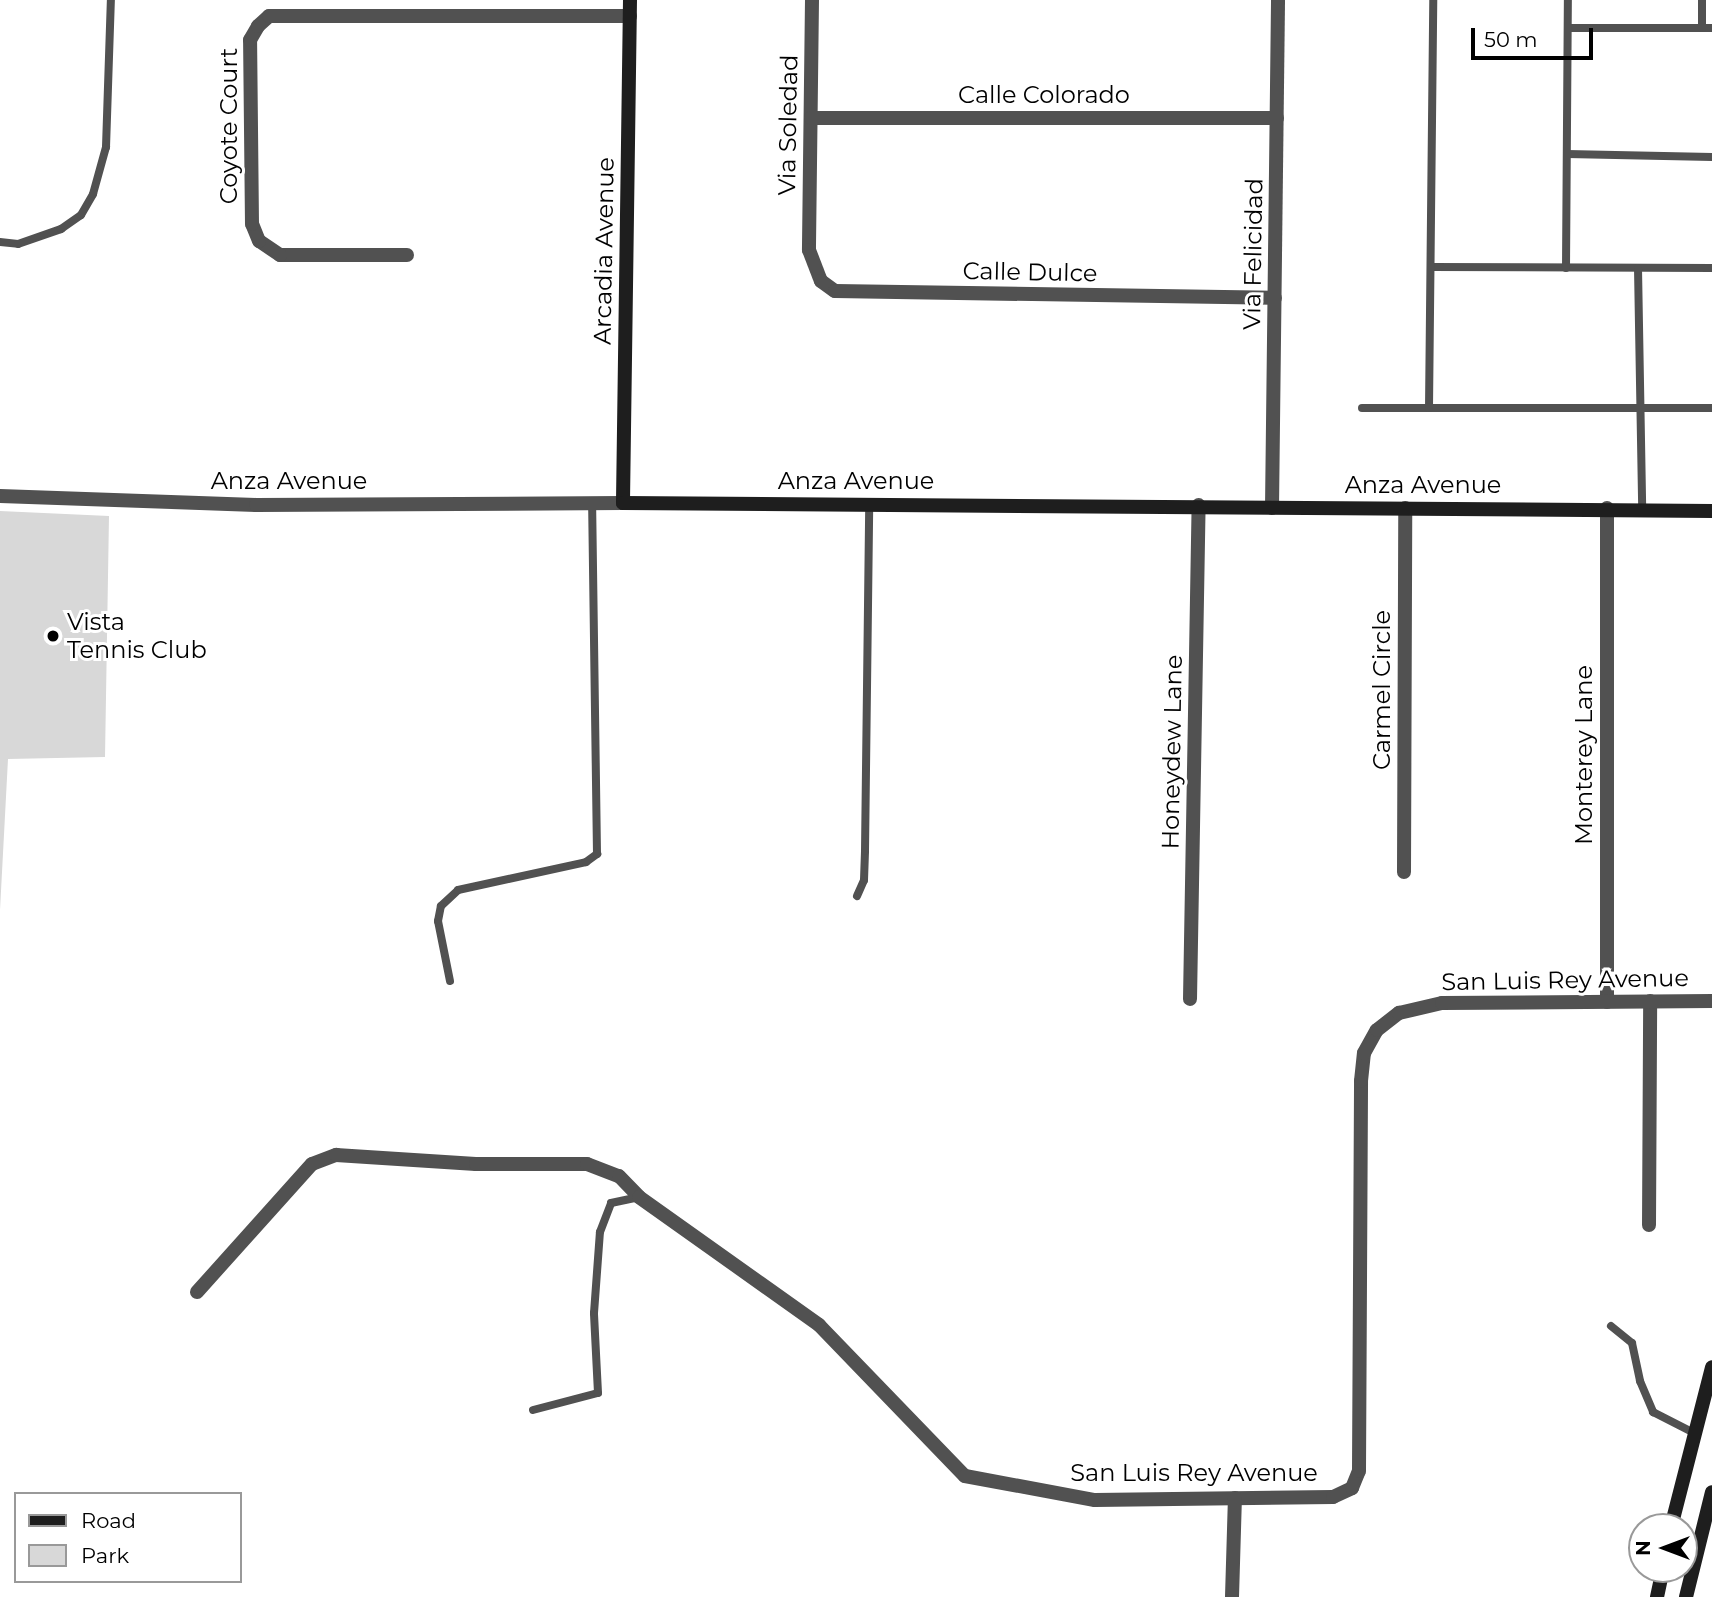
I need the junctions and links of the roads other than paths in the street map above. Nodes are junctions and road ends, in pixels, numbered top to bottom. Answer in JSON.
{"nodes":[{"id":1,"x":111,"y":0,"type":"edge"},
{"id":2,"x":630,"y":0,"type":"edge"},
{"id":3,"x":812,"y":0,"type":"edge"},
{"id":4,"x":1278,"y":0,"type":"edge"},
{"id":5,"x":1433,"y":0,"type":"edge"},
{"id":6,"x":1568,"y":0,"type":"edge"},
{"id":7,"x":1702,"y":0,"type":"edge"},
{"id":8,"x":630,"y":16,"type":"junction"},
{"id":9,"x":1568,"y":28,"type":"junction"},
{"id":10,"x":1702,"y":28,"type":"junction"},
{"id":11,"x":1712,"y":28,"type":"edge"},
{"id":12,"x":811,"y":118,"type":"junction"},
{"id":13,"x":1277,"y":118,"type":"junction"},
{"id":14,"x":1567,"y":155,"type":"junction"},
{"id":15,"x":1712,"y":157,"type":"edge"},
{"id":16,"x":0,"y":242,"type":"edge"},
{"id":17,"x":808,"y":250,"type":"joint"},
{"id":18,"x":407,"y":255,"type":"dead end"},
{"id":19,"x":1431,"y":267,"type":"junction"},
{"id":20,"x":1566,"y":268,"type":"junction"},
{"id":21,"x":1638,"y":268,"type":"junction"},
{"id":22,"x":1712,"y":268,"type":"edge"},
{"id":23,"x":1275,"y":298,"type":"junction"},
{"id":24,"x":1362,"y":408,"type":"dead end"},
{"id":25,"x":1429,"y":408,"type":"junction"},
{"id":26,"x":1640,"y":408,"type":"junction"},
{"id":27,"x":1712,"y":408,"type":"edge"},
{"id":28,"x":0,"y":496,"type":"edge"},
{"id":29,"x":592,"y":503,"type":"junction"},
{"id":30,"x":623,"y":503,"type":"junction"},
{"id":31,"x":869,"y":504,"type":"junction"},
{"id":32,"x":1199,"y":505,"type":"junction"},
{"id":33,"x":1272,"y":508,"type":"junction"},
{"id":34,"x":1405,"y":508,"type":"junction"},
{"id":35,"x":1607,"y":508,"type":"junction"},
{"id":36,"x":1642,"y":508,"type":"junction"},
{"id":37,"x":1712,"y":511,"type":"edge"},
{"id":38,"x":1404,"y":872,"type":"dead end"},
{"id":39,"x":857,"y":896,"type":"dead end"},
{"id":40,"x":450,"y":981,"type":"dead end"},
{"id":41,"x":1190,"y":999,"type":"dead end"},
{"id":42,"x":1650,"y":1001,"type":"junction"},
{"id":43,"x":1712,"y":1001,"type":"edge"},
{"id":44,"x":1607,"y":1002,"type":"junction"},
{"id":45,"x":639,"y":1197,"type":"junction"},
{"id":46,"x":1649,"y":1226,"type":"dead end"},
{"id":47,"x":197,"y":1292,"type":"dead end"},
{"id":48,"x":1611,"y":1326,"type":"dead end"},
{"id":49,"x":1712,"y":1367,"type":"edge"},
{"id":50,"x":533,"y":1410,"type":"dead end"},
{"id":51,"x":1692,"y":1432,"type":"junction"},
{"id":52,"x":1712,"y":1492,"type":"edge"},
{"id":53,"x":1234,"y":1498,"type":"junction"},
{"id":54,"x":1674,"y":1513,"type":"edge"},
{"id":55,"x":1232,"y":1597,"type":"edge"},
{"id":56,"x":1686,"y":1597,"type":"edge"}],
"edges":[{"from":1,"to":16,"type":"lane"},
{"from":2,"to":8,"type":"street","name":"Arcadia Avenue"},
{"from":3,"to":12,"type":"street","name":"Via Soledad"},
{"from":4,"to":13,"type":"street","name":"Via Felicidad"},
{"from":5,"to":19,"type":"lane"},
{"from":6,"to":9,"type":"lane"},
{"from":7,"to":10,"type":"lane"},
{"from":8,"to":18,"type":"street","name":"Coyote Court"},
{"from":8,"to":30,"type":"street","name":"Arcadia Avenue"},
{"from":9,"to":10,"type":"lane"},
{"from":9,"to":14,"type":"lane"},
{"from":10,"to":11,"type":"lane"},
{"from":12,"to":13,"type":"street","name":"Calle Colorado"},
{"from":12,"to":17,"type":"street","name":"Via Soledad"},
{"from":13,"to":23,"type":"street","name":"Via Felicidad"},
{"from":14,"to":15,"type":"lane"},
{"from":14,"to":20,"type":"lane"},
{"from":17,"to":23,"type":"street","name":"Calle Dulce"},
{"from":19,"to":20,"type":"lane"},
{"from":19,"to":25,"type":"lane"},
{"from":20,"to":21,"type":"lane"},
{"from":21,"to":22,"type":"lane"},
{"from":21,"to":26,"type":"lane"},
{"from":23,"to":33,"type":"street","name":"Via Felicidad"},
{"from":24,"to":25,"type":"lane"},
{"from":25,"to":26,"type":"lane"},
{"from":26,"to":27,"type":"lane"},
{"from":26,"to":36,"type":"lane"},
{"from":28,"to":29,"type":"street","name":"Anza Avenue"},
{"from":29,"to":30,"type":"street","name":"Anza Avenue"},
{"from":29,"to":40,"type":"lane"},
{"from":30,"to":31,"type":"street","name":"Anza Avenue"},
{"from":31,"to":32,"type":"street","name":"Anza Avenue"},
{"from":31,"to":39,"type":"lane"},
{"from":32,"to":33,"type":"street","name":"Anza Avenue"},
{"from":32,"to":41,"type":"street","name":"Honeydew Lane"},
{"from":33,"to":34,"type":"street","name":"Anza Avenue"},
{"from":34,"to":35,"type":"street","name":"Anza Avenue"},
{"from":34,"to":38,"type":"street","name":"Carmel Circle"},
{"from":35,"to":36,"type":"street","name":"Anza Avenue"},
{"from":35,"to":44,"type":"street","name":"Monterey Lane"},
{"from":36,"to":37,"type":"street","name":"Anza Avenue"},
{"from":42,"to":43,"type":"street","name":"San Luis Rey Avenue"},
{"from":42,"to":44,"type":"street","name":"San Luis Rey Avenue"},
{"from":42,"to":46,"type":"street"},
{"from":44,"to":53,"type":"street","name":"San Luis Rey Avenue"},
{"from":45,"to":47,"type":"street","name":"San Luis Rey Avenue"},
{"from":45,"to":50,"type":"lane"},
{"from":45,"to":53,"type":"street","name":"San Luis Rey Avenue"},
{"from":48,"to":51,"type":"lane"},
{"from":49,"to":51,"type":"street"},
{"from":51,"to":54,"type":"street"},
{"from":52,"to":56,"type":"street"},
{"from":53,"to":55,"type":"street"}]}
